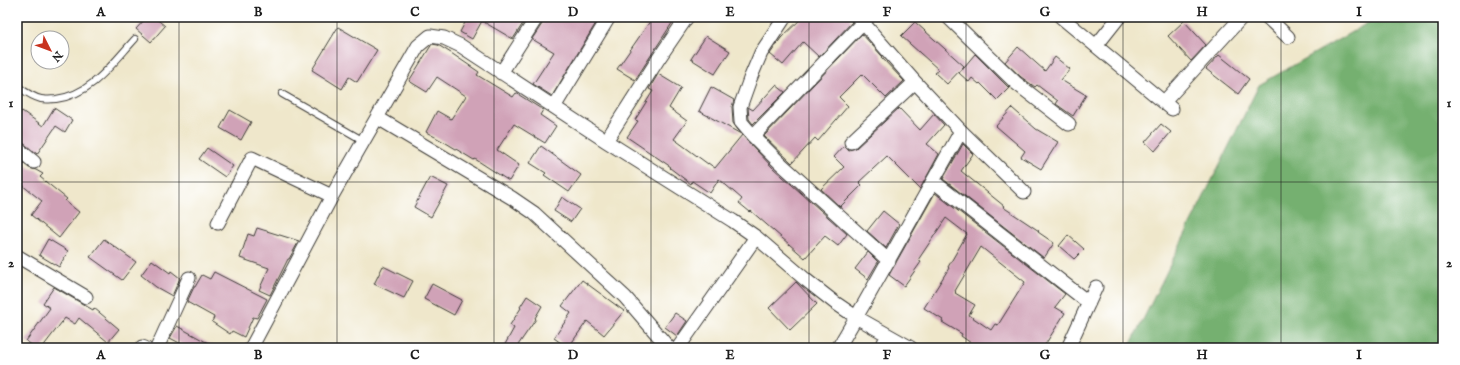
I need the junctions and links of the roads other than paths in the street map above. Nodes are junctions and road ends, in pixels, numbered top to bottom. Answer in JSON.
{"nodes":[{"id":1,"x":537,"y":17,"type":"edge"},
{"id":2,"x":609,"y":17,"type":"edge"},
{"id":3,"x":687,"y":17,"type":"edge"},
{"id":4,"x":785,"y":17,"type":"edge"},
{"id":5,"x":948,"y":17,"type":"edge"},
{"id":6,"x":1061,"y":17,"type":"edge"},
{"id":7,"x":1119,"y":17,"type":"edge"},
{"id":8,"x":1242,"y":17,"type":"edge"},
{"id":9,"x":1267,"y":17,"type":"edge"},
{"id":10,"x":863,"y":19,"type":"edge"},
{"id":11,"x":1288,"y":37,"type":"dead end"},
{"id":12,"x":135,"y":39,"type":"dead end"},
{"id":13,"x":1096,"y":46,"type":"junction"},
{"id":14,"x":501,"y":72,"type":"junction"},
{"id":15,"x":915,"y":82,"type":"junction"},
{"id":16,"x":17,"y":86,"type":"edge"},
{"id":17,"x":282,"y":94,"type":"dead end"},
{"id":18,"x":554,"y":107,"type":"junction"},
{"id":19,"x":378,"y":118,"type":"junction"},
{"id":20,"x":1068,"y":124,"type":"dead end"},
{"id":21,"x":961,"y":131,"type":"junction"},
{"id":22,"x":753,"y":136,"type":"junction"},
{"id":23,"x":364,"y":141,"type":"junction"},
{"id":24,"x":606,"y":141,"type":"junction"},
{"id":25,"x":851,"y":142,"type":"dead end"},
{"id":26,"x":17,"y":148,"type":"edge"},
{"id":27,"x":34,"y":162,"type":"dead end"},
{"id":28,"x":933,"y":181,"type":"junction"},
{"id":29,"x":1024,"y":192,"type":"dead end"},
{"id":30,"x":332,"y":196,"type":"junction"},
{"id":31,"x":218,"y":223,"type":"dead end"},
{"id":32,"x":756,"y":236,"type":"junction"},
{"id":33,"x":17,"y":256,"type":"edge"},
{"id":34,"x":889,"y":261,"type":"junction"},
{"id":35,"x":188,"y":278,"type":"dead end"},
{"id":36,"x":1096,"y":287,"type":"dead end"},
{"id":37,"x":86,"y":297,"type":"dead end"},
{"id":38,"x":1089,"y":303,"type":"junction"},
{"id":39,"x":856,"y":317,"type":"junction"},
{"id":40,"x":887,"y":335,"type":"junction"},
{"id":41,"x":157,"y":348,"type":"edge"},
{"id":42,"x":251,"y":348,"type":"edge"},
{"id":43,"x":669,"y":348,"type":"edge"},
{"id":44,"x":678,"y":348,"type":"edge"},
{"id":45,"x":838,"y":348,"type":"edge"},
{"id":46,"x":882,"y":348,"type":"edge"},
{"id":47,"x":911,"y":348,"type":"edge"},
{"id":48,"x":1068,"y":348,"type":"edge"}],
"edges":[{"from":1,"to":14,"type":"street"},
{"from":2,"to":18,"type":"street"},
{"from":3,"to":24,"type":"street"},
{"from":4,"to":22,"type":"street"},
{"from":5,"to":20,"type":"street"},
{"from":6,"to":13,"type":"street"},
{"from":7,"to":13,"type":"street"},
{"from":8,"to":13,"type":"street"},
{"from":9,"to":11,"type":"street"},
{"from":10,"to":15,"type":"street"},
{"from":10,"to":22,"type":"street"},
{"from":12,"to":16,"type":"lane"},
{"from":14,"to":18,"type":"street"},
{"from":14,"to":19,"type":"street"},
{"from":15,"to":21,"type":"street"},
{"from":15,"to":25,"type":"street"},
{"from":17,"to":23,"type":"lane"},
{"from":18,"to":24,"type":"street"},
{"from":19,"to":23,"type":"street"},
{"from":19,"to":43,"type":"street"},
{"from":21,"to":28,"type":"street"},
{"from":21,"to":29,"type":"street"},
{"from":22,"to":34,"type":"street"},
{"from":23,"to":30,"type":"street"},
{"from":24,"to":32,"type":"street"},
{"from":26,"to":27,"type":"street"},
{"from":28,"to":34,"type":"street"},
{"from":28,"to":38,"type":"street"},
{"from":30,"to":31,"type":"street"},
{"from":30,"to":42,"type":"street"},
{"from":32,"to":39,"type":"street"},
{"from":32,"to":44,"type":"street"},
{"from":33,"to":37,"type":"street"},
{"from":34,"to":39,"type":"street"},
{"from":35,"to":41,"type":"street"},
{"from":36,"to":38,"type":"street"},
{"from":38,"to":48,"type":"street"},
{"from":39,"to":40,"type":"street"},
{"from":39,"to":45,"type":"street"},
{"from":40,"to":46,"type":"street"},
{"from":40,"to":47,"type":"street"}]}
